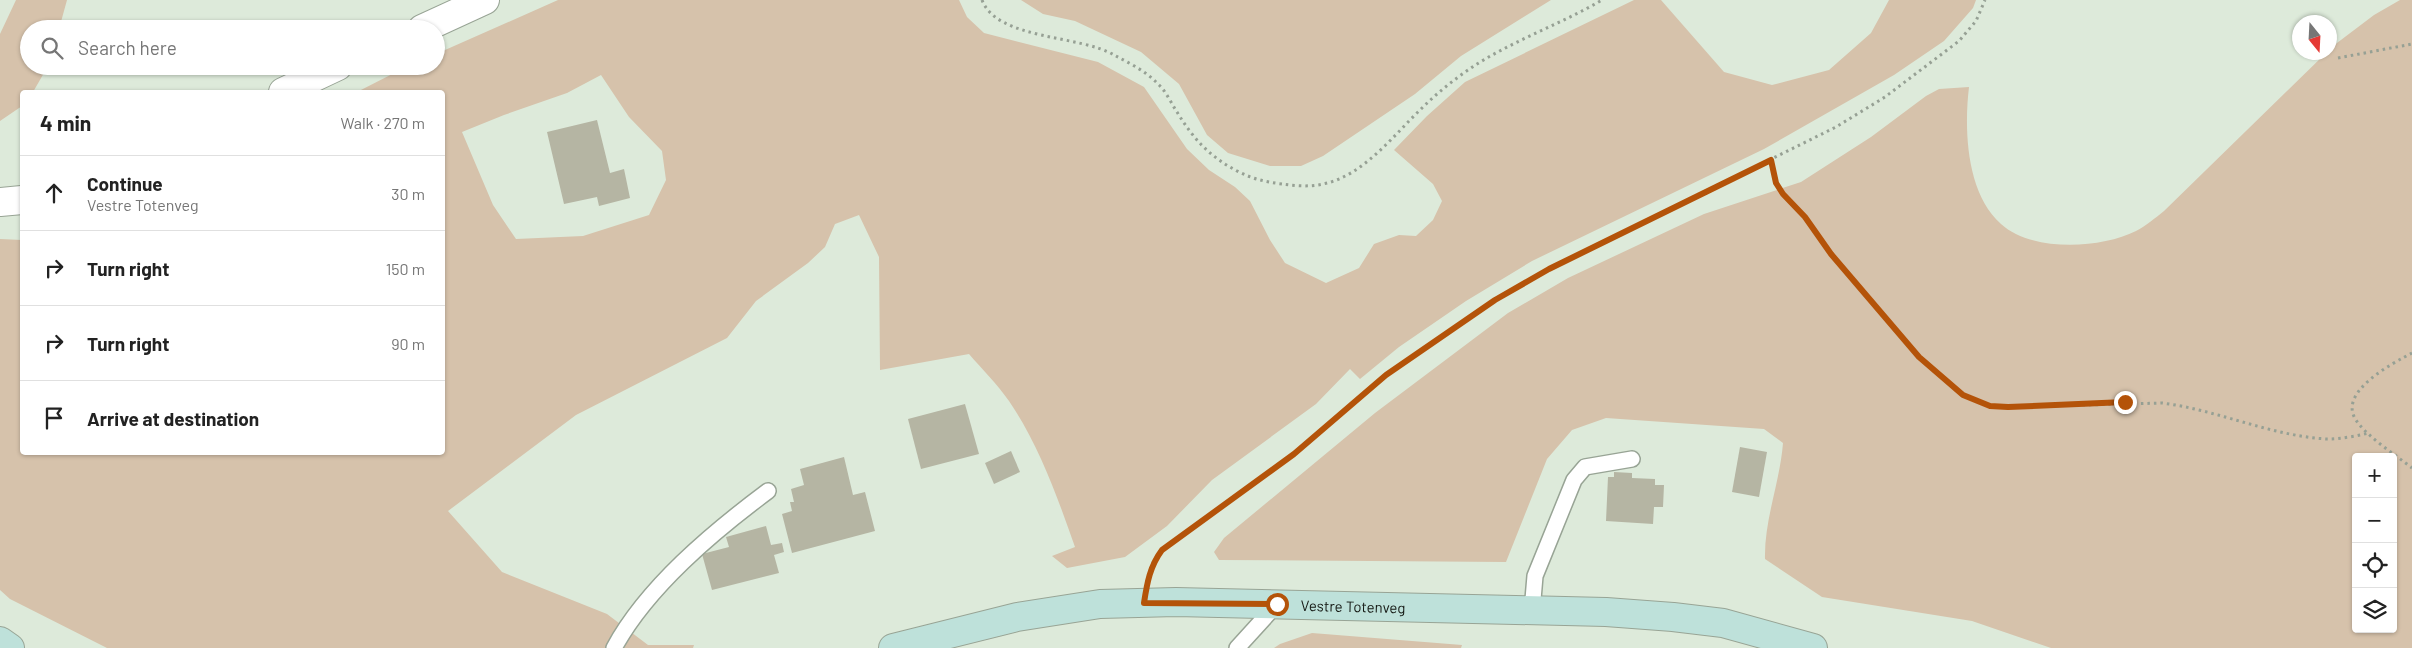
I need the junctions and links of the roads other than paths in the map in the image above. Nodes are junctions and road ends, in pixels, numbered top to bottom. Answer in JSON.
{"nodes":[{"id":1,"x":485,"y":0,"type":"edge"},
{"id":2,"x":442,"y":20,"type":"edge"},
{"id":3,"x":319,"y":75,"type":"edge"},
{"id":4,"x":287,"y":90,"type":"edge"},
{"id":5,"x":20,"y":200,"type":"edge"},
{"id":6,"x":0,"y":202,"type":"edge"},
{"id":7,"x":1632,"y":459,"type":"dead end"},
{"id":8,"x":768,"y":490,"type":"dead end"},
{"id":9,"x":1277,"y":604,"type":"junction"},
{"id":10,"x":1532,"y":611,"type":"junction"},
{"id":11,"x":0,"y":641,"type":"edge"},
{"id":12,"x":10,"y":648,"type":"edge"},
{"id":13,"x":614,"y":648,"type":"edge"},
{"id":14,"x":893,"y":648,"type":"edge"},
{"id":15,"x":1237,"y":648,"type":"edge"},
{"id":16,"x":1813,"y":648,"type":"edge"}],
"edges":[{"from":1,"to":2,"type":"street"},
{"from":3,"to":4,"type":"street"},
{"from":5,"to":6,"type":"street"},
{"from":7,"to":10,"type":"lane"},
{"from":8,"to":13,"type":"lane"},
{"from":9,"to":10,"type":"street","name":"Vestre Totenveg"},
{"from":9,"to":14,"type":"street","name":"Vestre Totenveg"},
{"from":9,"to":15,"type":"lane"},
{"from":10,"to":16,"type":"street","name":"Vestre Totenveg"},
{"from":11,"to":12,"type":"street"}]}
